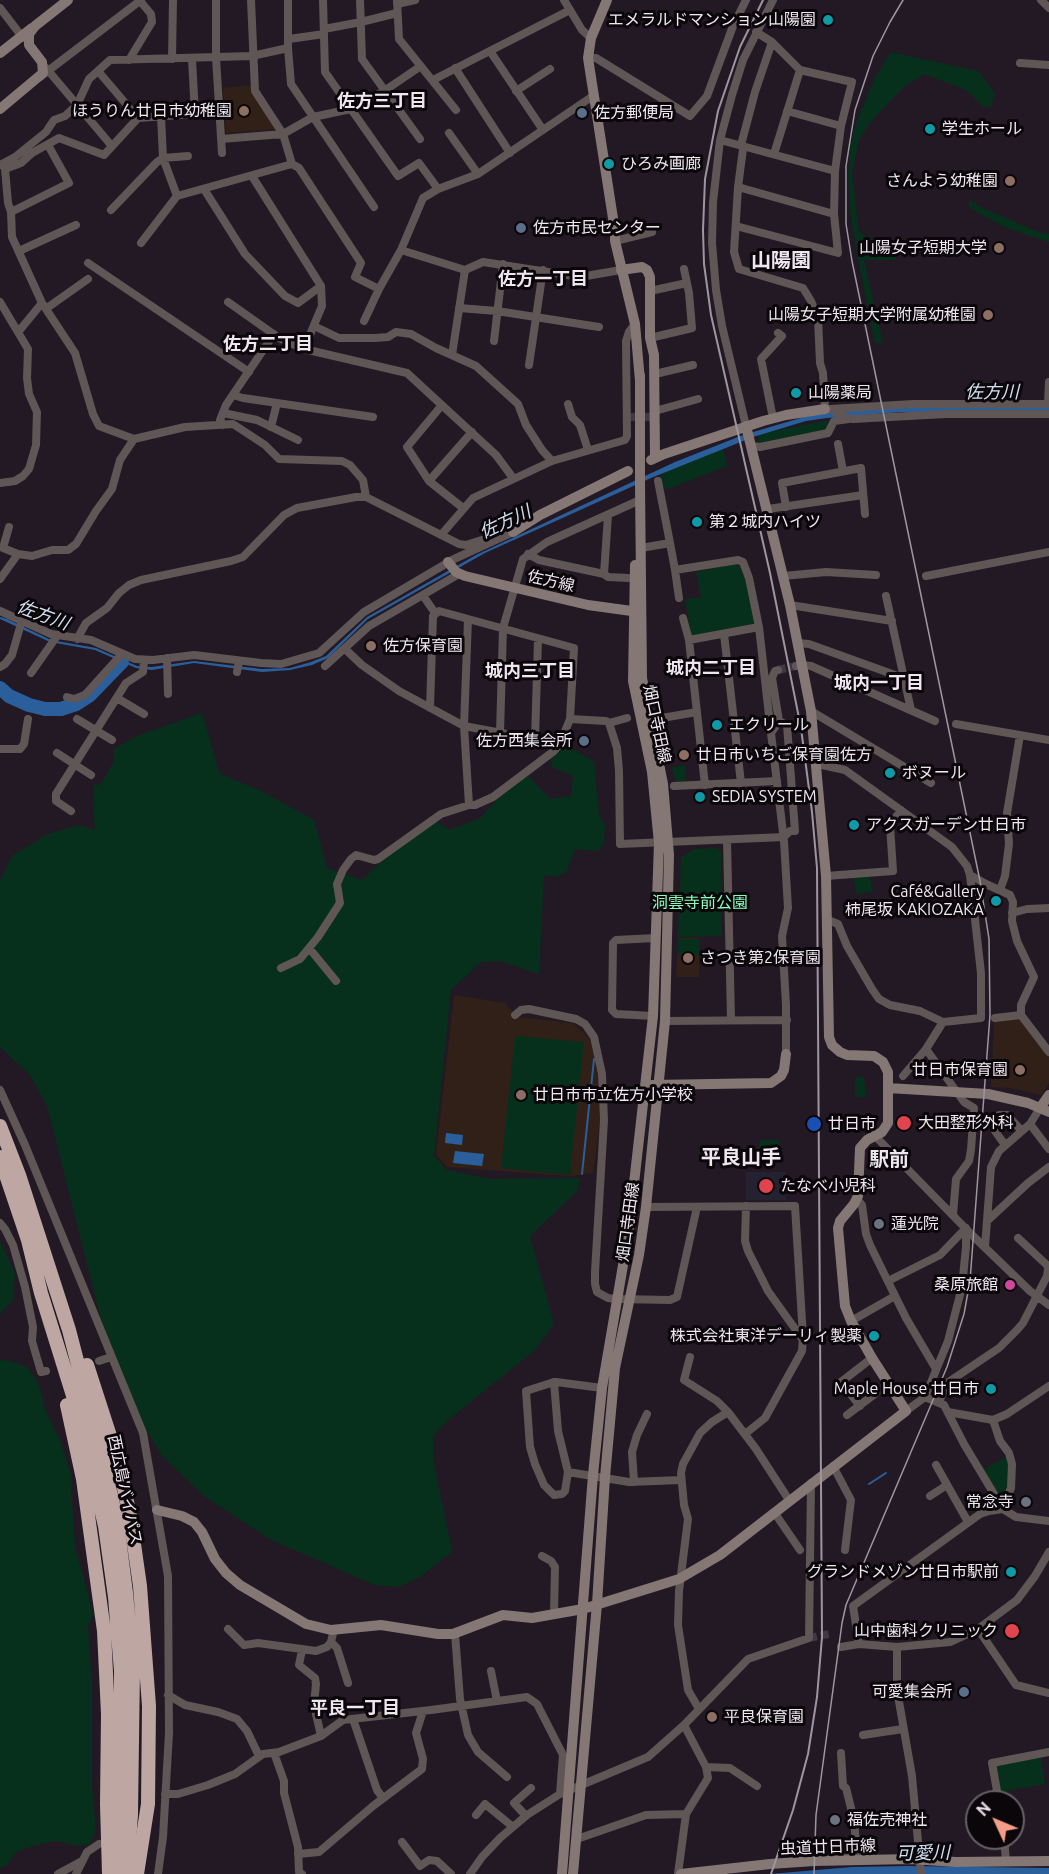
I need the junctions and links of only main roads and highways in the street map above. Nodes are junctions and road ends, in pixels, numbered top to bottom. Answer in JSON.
{"nodes":[{"id":1,"x":0,"y":1126,"type":"edge"},
{"id":2,"x":0,"y":1157,"type":"edge"},
{"id":3,"x":55,"y":1285,"type":"junction"},
{"id":4,"x":41,"y":1293,"type":"junction"},
{"id":5,"x":126,"y":1813,"type":"junction"},
{"id":6,"x":109,"y":1874,"type":"edge"},
{"id":7,"x":116,"y":1874,"type":"edge"},
{"id":8,"x":127,"y":1874,"type":"edge"},
{"id":9,"x":137,"y":1874,"type":"edge"}],
"edges":[{"from":1,"to":3,"type":"highway","name":"西広島バイパス"},
{"from":2,"to":4,"type":"highway","name":"西広島バイパス"},
{"from":3,"to":5,"type":"highway","name":"西広島バイパス"},
{"from":3,"to":9,"type":"highway"},
{"from":4,"to":5,"type":"highway","name":"西広島バイパス"},
{"from":4,"to":6,"type":"highway"},
{"from":5,"to":7,"type":"highway","name":"西広島バイパス","bridge":true},
{"from":5,"to":8,"type":"highway","name":"西広島バイパス","bridge":true}]}
